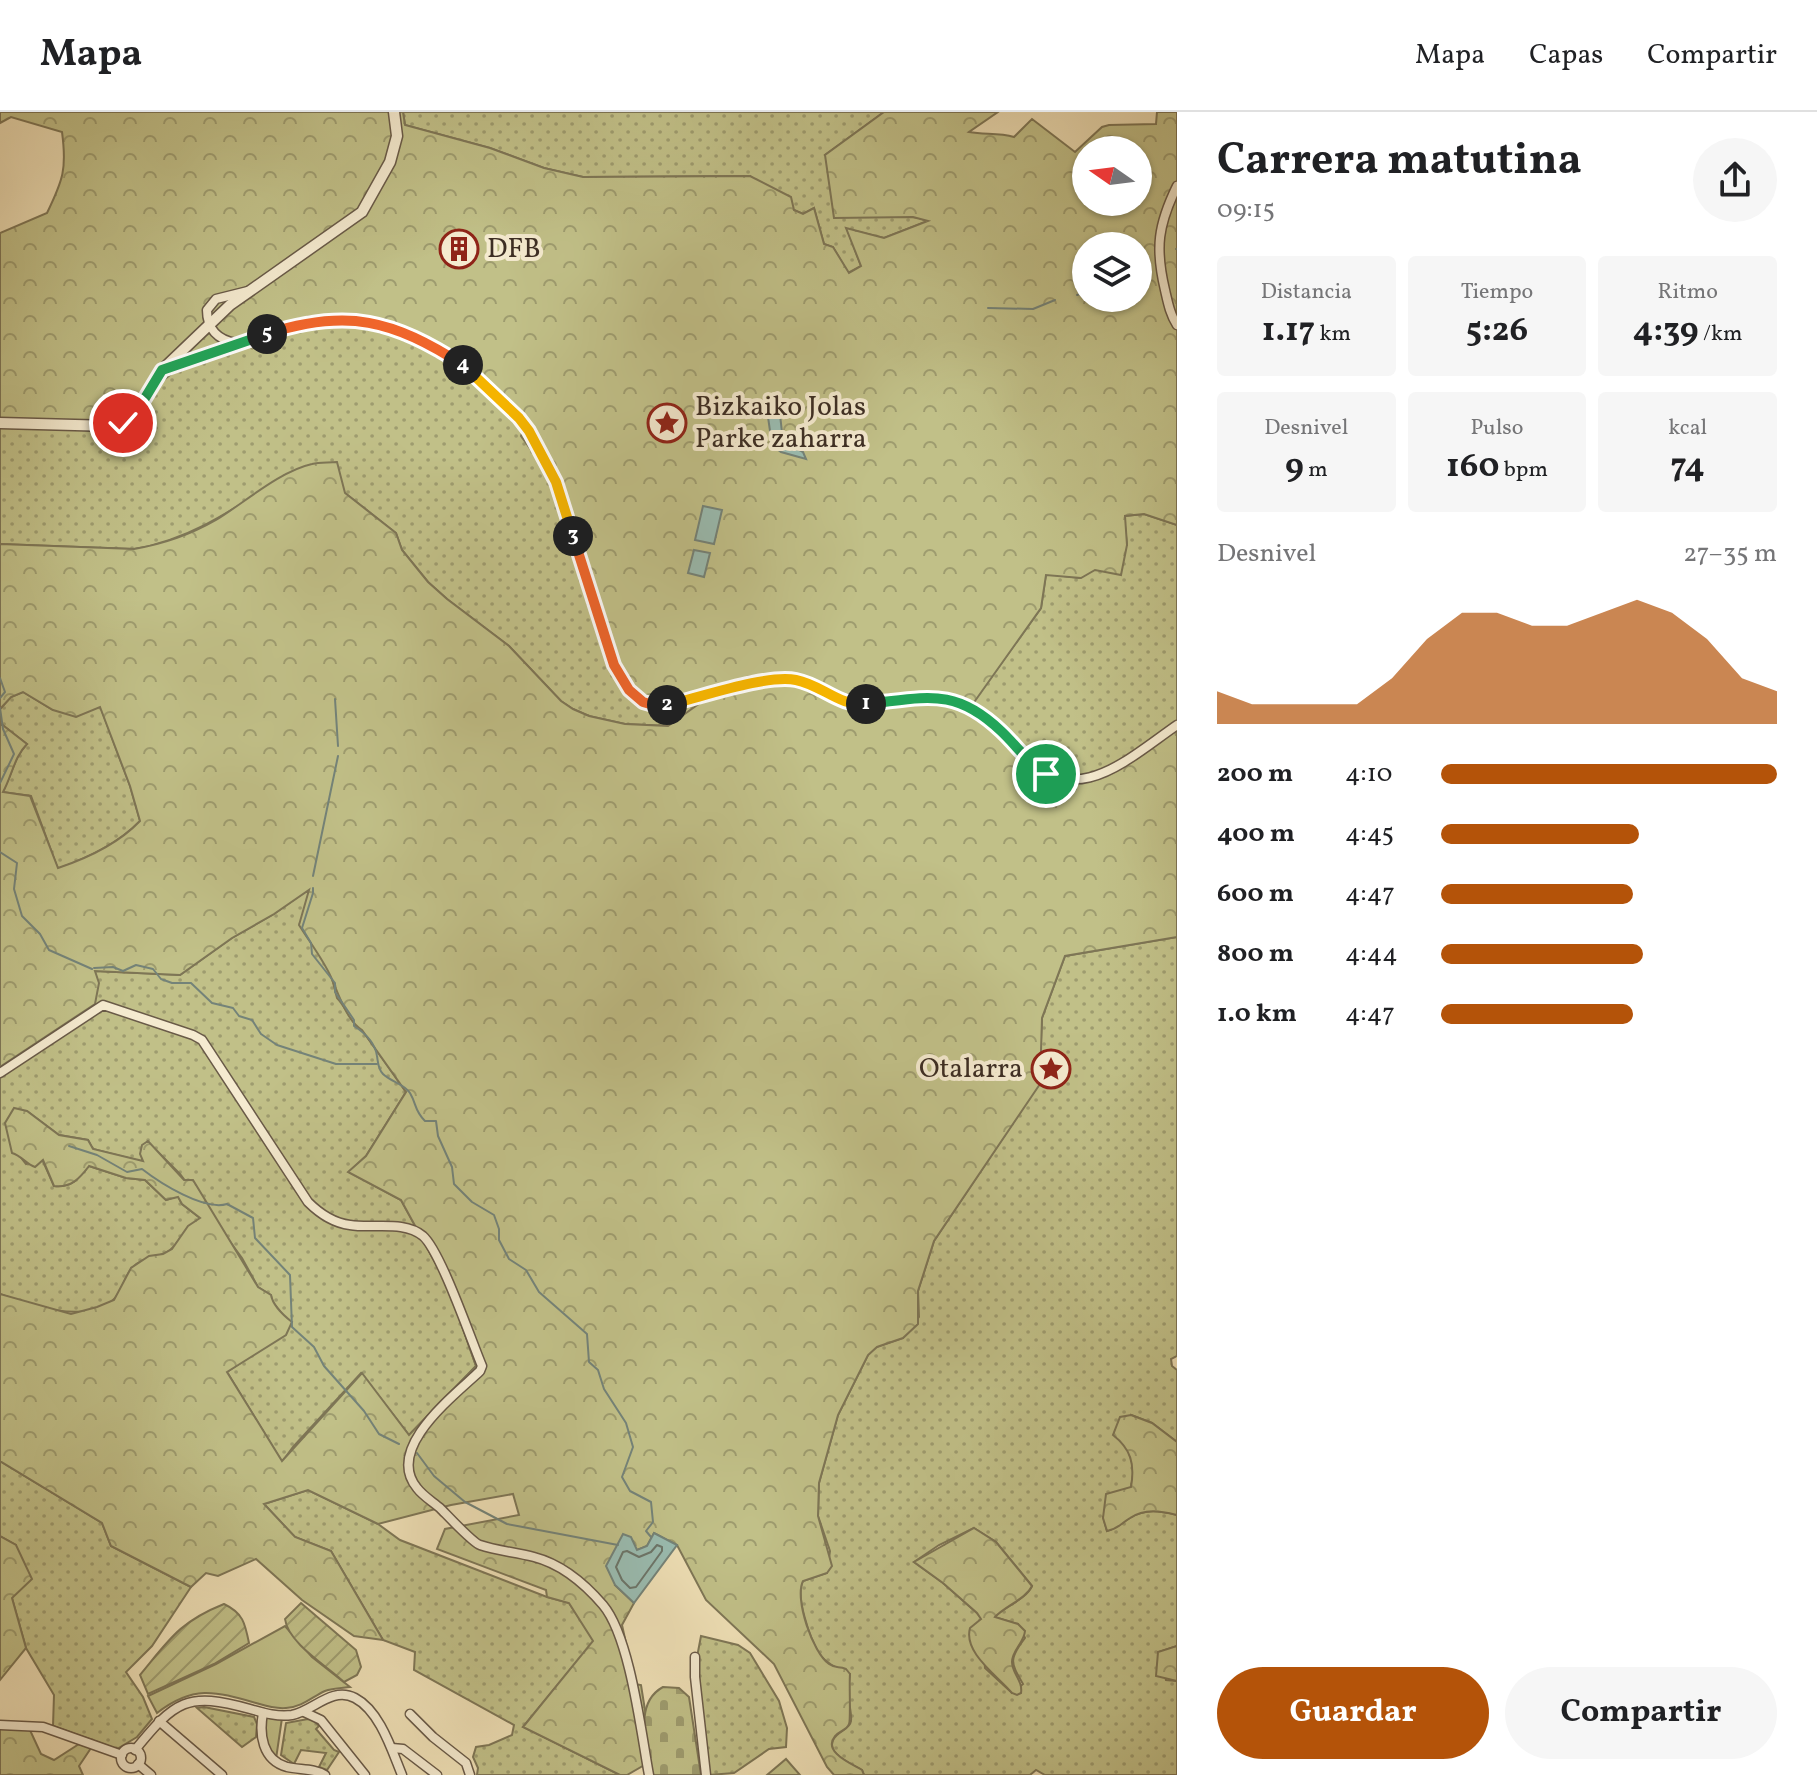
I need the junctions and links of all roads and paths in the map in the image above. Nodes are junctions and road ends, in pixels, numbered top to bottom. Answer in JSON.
{"nodes":[{"id":1,"x":394,"y":112,"type":"edge"},
{"id":2,"x":1177,"y":186,"type":"edge"},
{"id":3,"x":209,"y":325,"type":"junction"},
{"id":4,"x":1177,"y":325,"type":"edge"},
{"id":5,"x":237,"y":344,"type":"junction"},
{"id":6,"x":162,"y":370,"type":"junction"},
{"id":7,"x":0,"y":423,"type":"edge"},
{"id":8,"x":1177,"y":725,"type":"edge"},
{"id":9,"x":0,"y":1073,"type":"edge"},
{"id":10,"x":695,"y":1657,"type":"dead end"},
{"id":11,"x":327,"y":1698,"type":"junction"},
{"id":12,"x":303,"y":1712,"type":"junction"},
{"id":13,"x":263,"y":1713,"type":"junction"},
{"id":14,"x":410,"y":1714,"type":"dead end"},
{"id":15,"x":321,"y":1720,"type":"junction"},
{"id":16,"x":159,"y":1721,"type":"junction"},
{"id":17,"x":0,"y":1725,"type":"edge"},
{"id":18,"x":392,"y":1748,"type":"junction"},
{"id":19,"x":135,"y":1750,"type":"junction"},
{"id":20,"x":122,"y":1755,"type":"junction"},
{"id":21,"x":138,"y":1764,"type":"junction"},
{"id":22,"x":151,"y":1775,"type":"edge"},
{"id":23,"x":222,"y":1775,"type":"edge"},
{"id":24,"x":325,"y":1775,"type":"edge"},
{"id":25,"x":365,"y":1775,"type":"edge"},
{"id":26,"x":402,"y":1775,"type":"edge"},
{"id":27,"x":437,"y":1775,"type":"edge"},
{"id":28,"x":470,"y":1775,"type":"edge"},
{"id":29,"x":649,"y":1775,"type":"edge"},
{"id":30,"x":706,"y":1775,"type":"edge"}],
"edges":[{"from":1,"to":3,"type":"street"},
{"from":2,"to":4,"type":"street"},
{"from":3,"to":5,"type":"street"},
{"from":3,"to":6,"type":"street"},
{"from":5,"to":6,"type":"street"},
{"from":5,"to":8,"type":"street"},
{"from":6,"to":7,"type":"street"},
{"from":9,"to":29,"type":"street"},
{"from":10,"to":30,"type":"street"},
{"from":11,"to":12,"type":"street"},
{"from":11,"to":15,"type":"street"},
{"from":11,"to":18,"type":"street"},
{"from":12,"to":13,"type":"street"},
{"from":12,"to":15,"type":"street"},
{"from":13,"to":16,"type":"street"},
{"from":13,"to":24,"type":"street"},
{"from":14,"to":28,"type":"street"},
{"from":15,"to":25,"type":"street"},
{"from":16,"to":19,"type":"street"},
{"from":16,"to":23,"type":"street"},
{"from":17,"to":20,"type":"street"},
{"from":18,"to":26,"type":"street"},
{"from":18,"to":27,"type":"street"},
{"from":19,"to":20,"type":"street"},
{"from":19,"to":21,"type":"street"},
{"from":20,"to":21,"type":"street"},
{"from":21,"to":22,"type":"street"}]}
